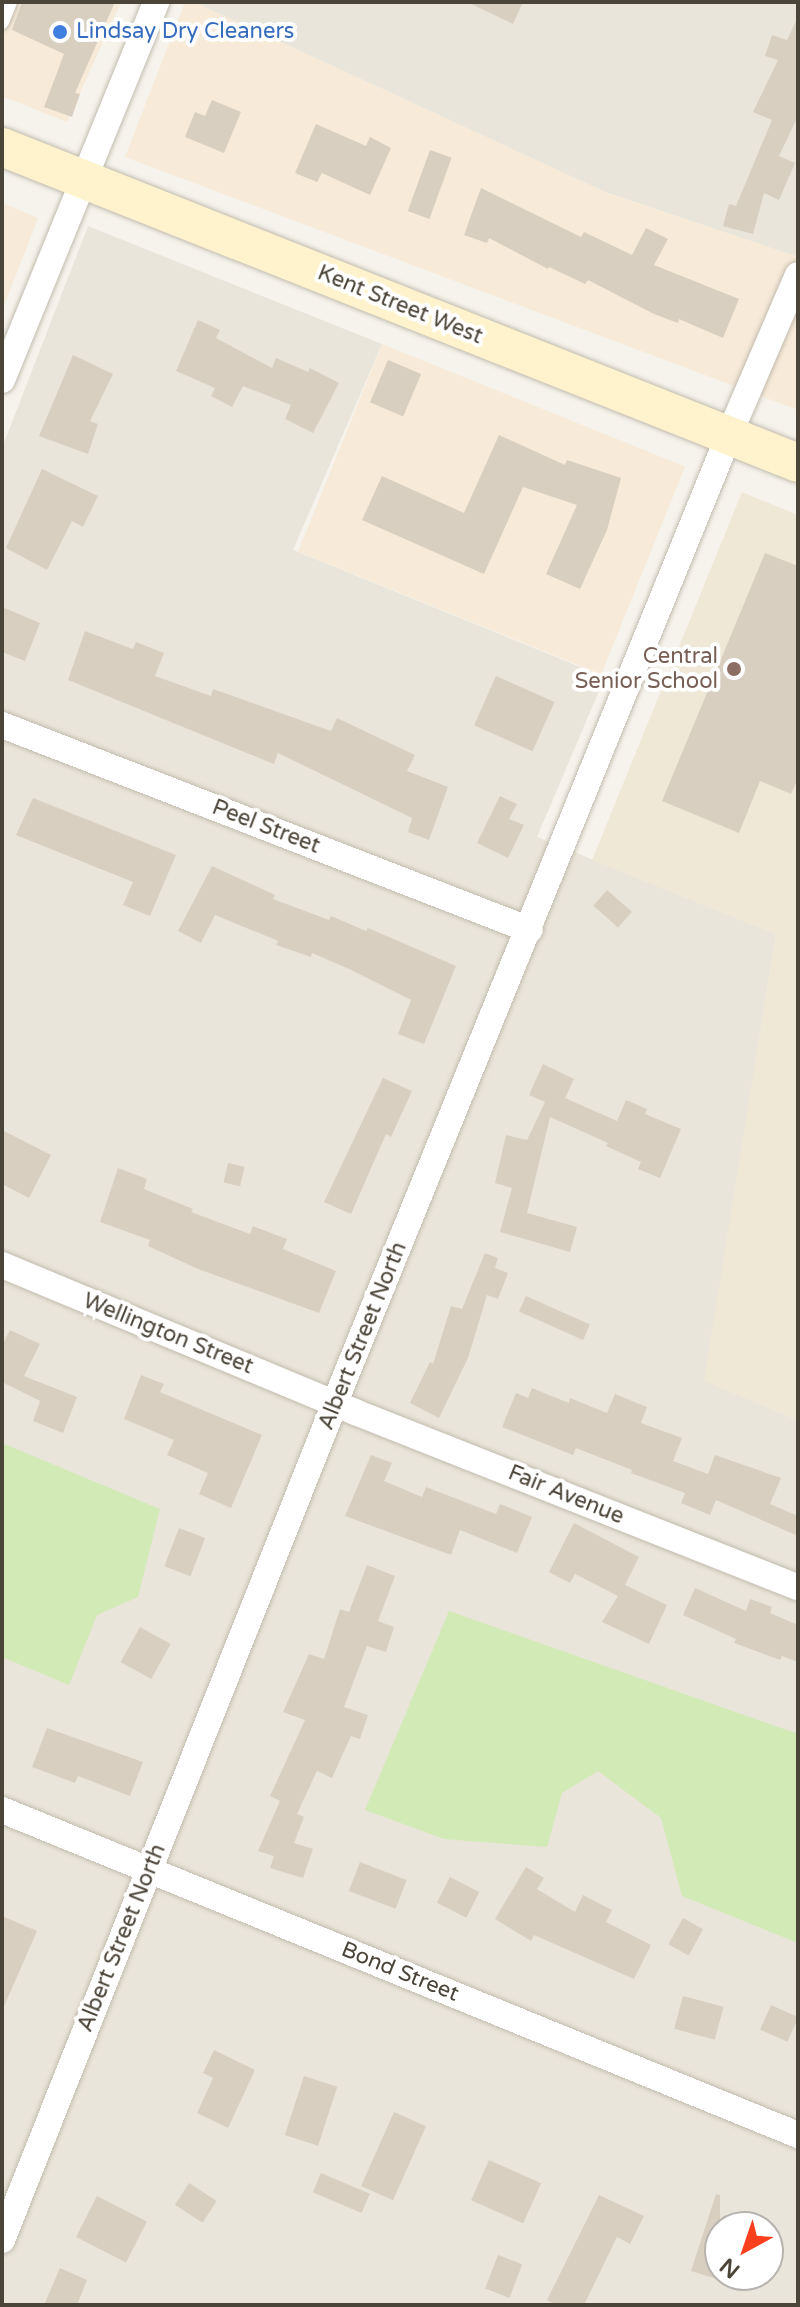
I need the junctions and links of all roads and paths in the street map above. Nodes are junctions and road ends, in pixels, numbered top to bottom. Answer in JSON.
{"nodes":[{"id":1,"x":10,"y":2,"type":"edge"},
{"id":2,"x":156,"y":2,"type":"edge"},
{"id":3,"x":2,"y":22,"type":"edge"},
{"id":4,"x":2,"y":147,"type":"edge"},
{"id":5,"x":82,"y":180,"type":"junction"},
{"id":6,"x":798,"y":275,"type":"edge"},
{"id":7,"x":2,"y":380,"type":"edge"},
{"id":8,"x":729,"y":435,"type":"junction"},
{"id":9,"x":798,"y":463,"type":"edge"},
{"id":10,"x":2,"y":725,"type":"edge"},
{"id":11,"x":530,"y":930,"type":"junction"},
{"id":12,"x":2,"y":1265,"type":"edge"},
{"id":13,"x":335,"y":1403,"type":"junction"},
{"id":14,"x":798,"y":1587,"type":"edge"},
{"id":15,"x":2,"y":1810,"type":"edge"},
{"id":16,"x":150,"y":1870,"type":"junction"},
{"id":17,"x":798,"y":2135,"type":"edge"},
{"id":18,"x":2,"y":2240,"type":"edge"}],
"edges":[{"from":1,"to":3,"type":"lane"},
{"from":2,"to":5,"type":"street"},
{"from":4,"to":5,"type":"main road","name":"Kent Street West"},
{"from":5,"to":7,"type":"street"},
{"from":5,"to":8,"type":"main road","name":"Kent Street West"},
{"from":6,"to":8,"type":"street","name":"Albert Street North"},
{"from":8,"to":9,"type":"main road","name":"Kent Street West"},
{"from":8,"to":11,"type":"street","name":"Albert Street North"},
{"from":10,"to":11,"type":"street","name":"Peel Street"},
{"from":11,"to":13,"type":"street","name":"Albert Street North"},
{"from":12,"to":13,"type":"street","name":"Wellington Street"},
{"from":13,"to":14,"type":"street","name":"Fair Avenue"},
{"from":13,"to":16,"type":"street","name":"Albert Street North"},
{"from":15,"to":16,"type":"street","name":"Bond Street"},
{"from":16,"to":17,"type":"street","name":"Bond Street"},
{"from":16,"to":18,"type":"street","name":"Albert Street North"}]}
